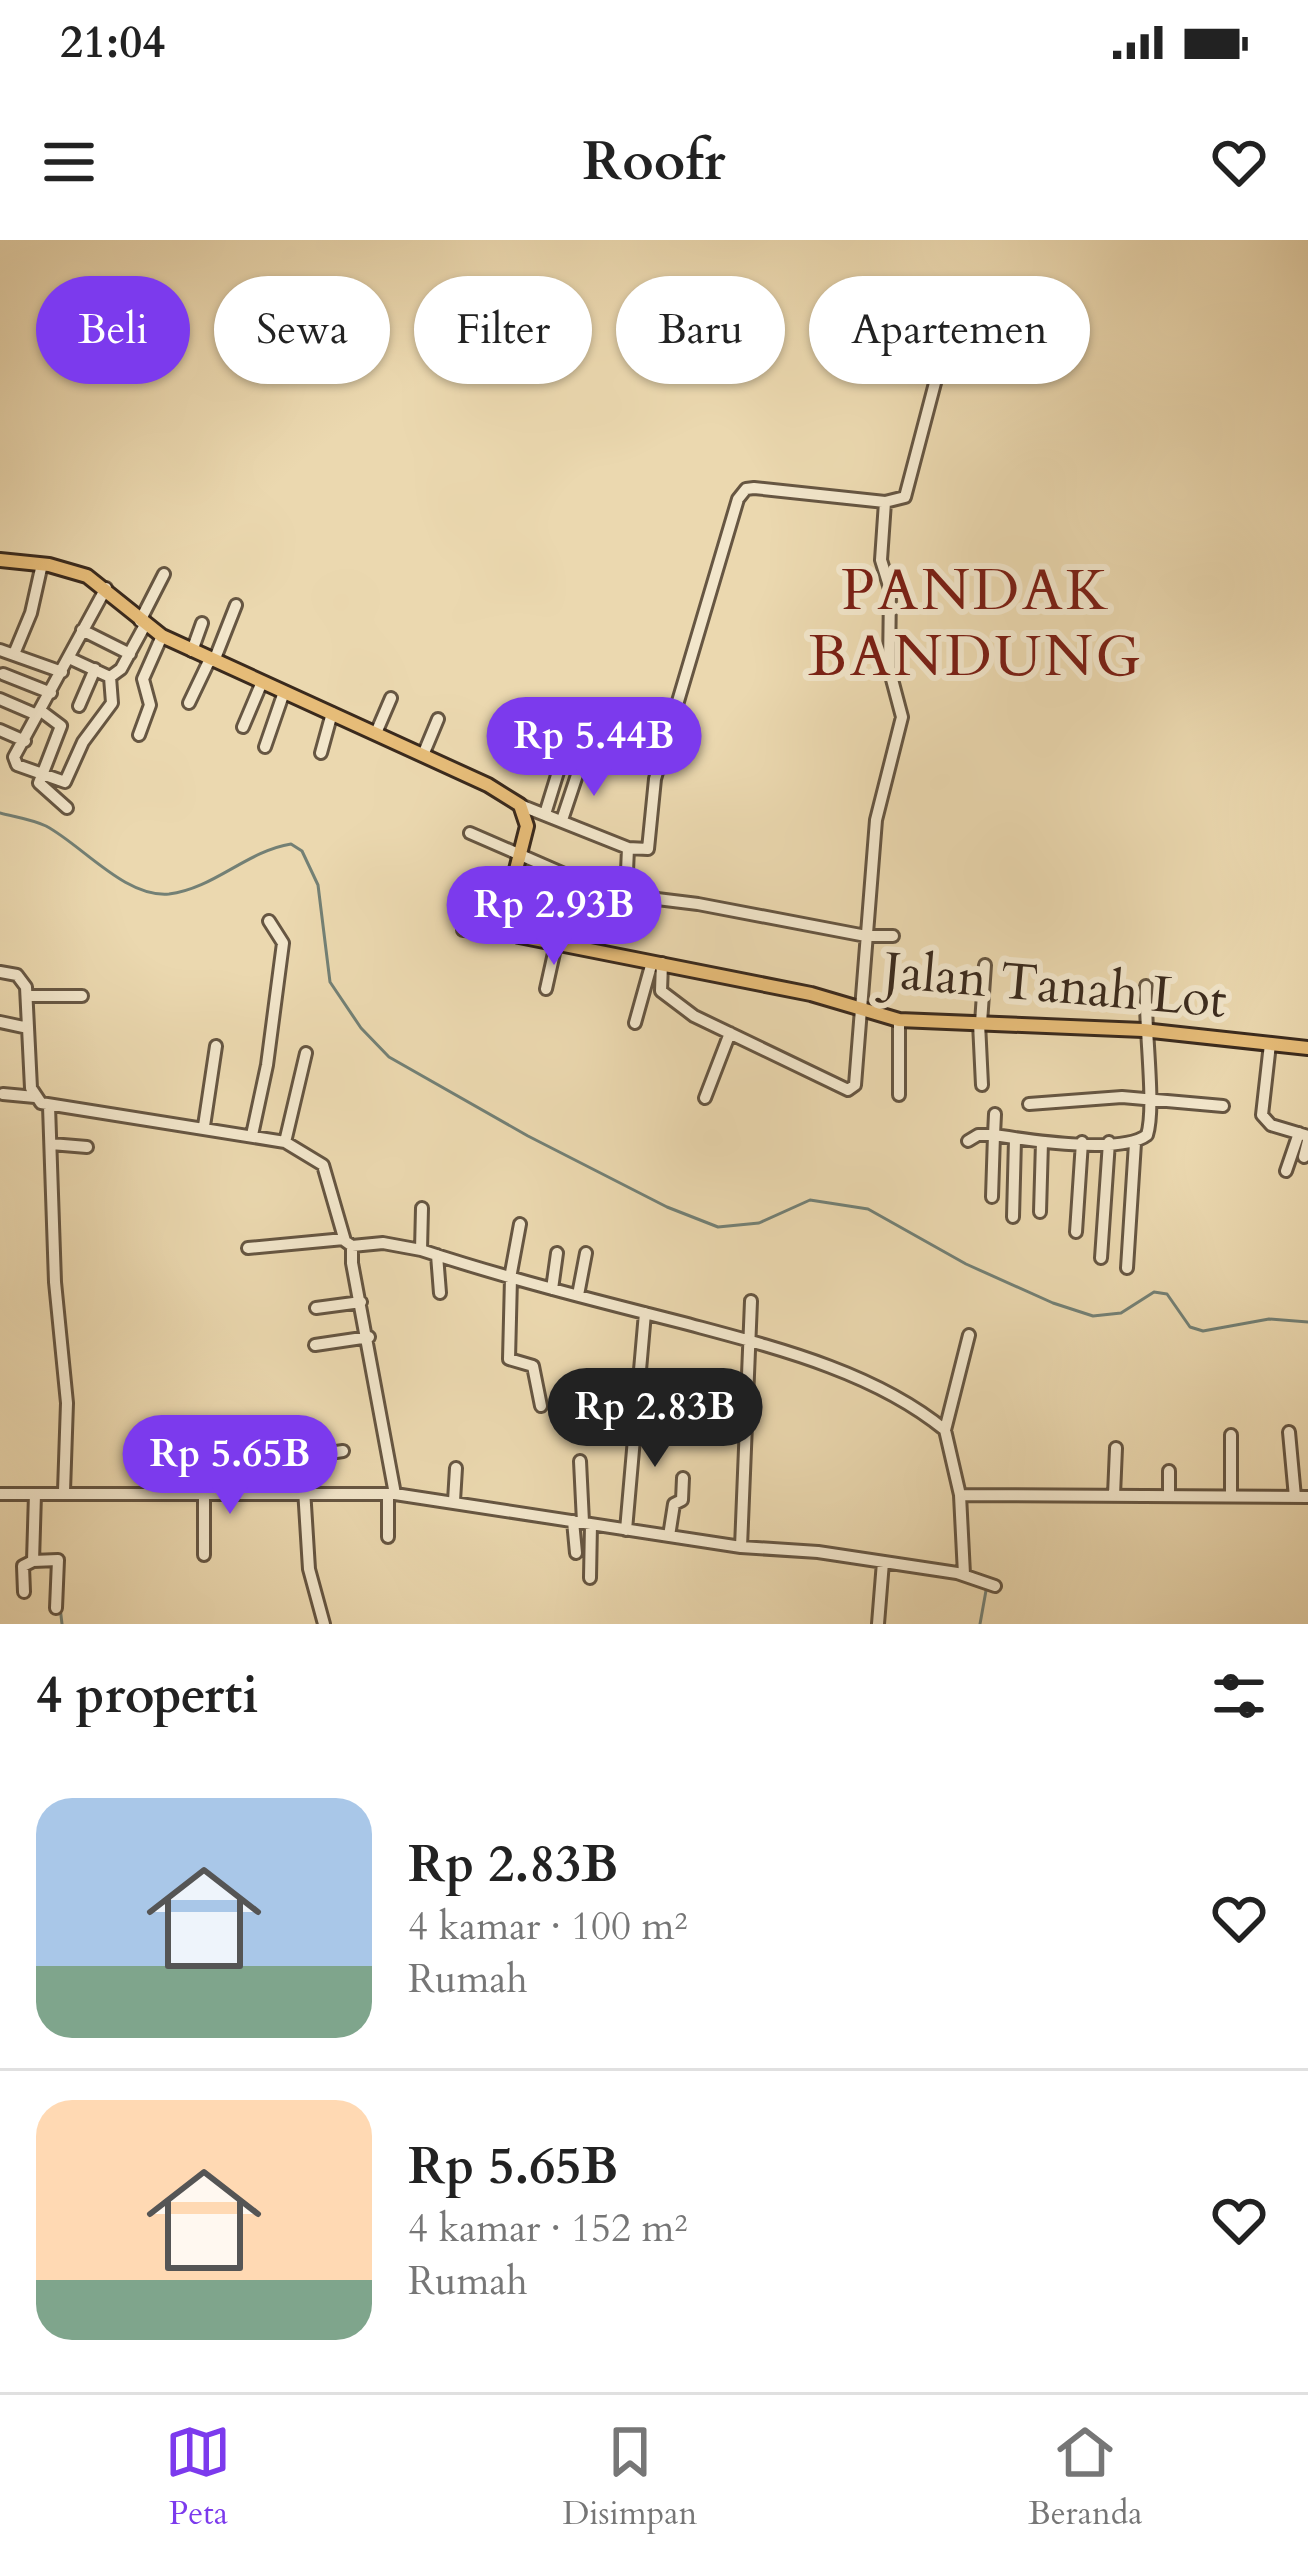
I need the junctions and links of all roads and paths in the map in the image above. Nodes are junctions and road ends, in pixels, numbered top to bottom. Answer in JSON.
{"nodes":[{"id":1,"x":935,"y":384,"type":"edge"},
{"id":2,"x":885,"y":502,"type":"junction"},
{"id":3,"x":0,"y":560,"type":"edge"},
{"id":4,"x":42,"y":564,"type":"junction"},
{"id":5,"x":164,"y":574,"type":"dead end"},
{"id":6,"x":106,"y":588,"type":"junction"},
{"id":7,"x":236,"y":605,"type":"dead end"},
{"id":8,"x":143,"y":623,"type":"junction"},
{"id":9,"x":202,"y":623,"type":"dead end"},
{"id":10,"x":82,"y":631,"type":"junction"},
{"id":11,"x":162,"y":636,"type":"junction"},
{"id":12,"x":0,"y":650,"type":"edge"},
{"id":13,"x":193,"y":651,"type":"junction"},
{"id":14,"x":14,"y":654,"type":"junction"},
{"id":15,"x":130,"y":654,"type":"junction"},
{"id":16,"x":69,"y":658,"type":"junction"},
{"id":17,"x":212,"y":660,"type":"junction"},
{"id":18,"x":94,"y":669,"type":"junction"},
{"id":19,"x":62,"y":672,"type":"junction"},
{"id":20,"x":3,"y":674,"type":"dead end"},
{"id":21,"x":110,"y":677,"type":"junction"},
{"id":22,"x":262,"y":682,"type":"junction"},
{"id":23,"x":284,"y":692,"type":"junction"},
{"id":24,"x":51,"y":693,"type":"junction"},
{"id":25,"x":391,"y":698,"type":"dead end"},
{"id":26,"x":0,"y":699,"type":"edge"},
{"id":27,"x":189,"y":703,"type":"dead end"},
{"id":28,"x":79,"y":706,"type":"dead end"},
{"id":29,"x":39,"y":713,"type":"junction"},
{"id":30,"x":332,"y":713,"type":"junction"},
{"id":31,"x":438,"y":718,"type":"dead end"},
{"id":32,"x":243,"y":727,"type":"dead end"},
{"id":33,"x":0,"y":730,"type":"edge"},
{"id":34,"x":376,"y":733,"type":"junction"},
{"id":35,"x":139,"y":735,"type":"dead end"},
{"id":36,"x":25,"y":741,"type":"junction"},
{"id":37,"x":533,"y":745,"type":"dead end"},
{"id":38,"x":266,"y":746,"type":"dead end"},
{"id":39,"x":321,"y":753,"type":"dead end"},
{"id":40,"x":423,"y":755,"type":"junction"},
{"id":41,"x":581,"y":763,"type":"dead end"},
{"id":42,"x":39,"y":775,"type":"junction"},
{"id":43,"x":520,"y":805,"type":"junction"},
{"id":44,"x":67,"y":808,"type":"dead end"},
{"id":45,"x":545,"y":814,"type":"junction"},
{"id":46,"x":562,"y":820,"type":"junction"},
{"id":47,"x":470,"y":833,"type":"dead end"},
{"id":48,"x":628,"y":848,"type":"junction"},
{"id":49,"x":520,"y":853,"type":"junction"},
{"id":50,"x":626,"y":895,"type":"junction"},
{"id":51,"x":269,"y":921,"type":"dead end"},
{"id":52,"x":505,"y":922,"type":"junction"},
{"id":53,"x":463,"y":930,"type":"dead end"},
{"id":54,"x":866,"y":936,"type":"junction"},
{"id":55,"x":893,"y":936,"type":"dead end"},
{"id":56,"x":556,"y":944,"type":"junction"},
{"id":57,"x":657,"y":962,"type":"junction"},
{"id":58,"x":985,"y":965,"type":"dead end"},
{"id":59,"x":0,"y":972,"type":"edge"},
{"id":60,"x":1146,"y":986,"type":"dead end"},
{"id":61,"x":547,"y":989,"type":"dead end"},
{"id":62,"x":27,"y":996,"type":"junction"},
{"id":63,"x":82,"y":996,"type":"dead end"},
{"id":64,"x":862,"y":1011,"type":"junction"},
{"id":65,"x":730,"y":1016,"type":"dead end"},
{"id":66,"x":899,"y":1020,"type":"junction"},
{"id":67,"x":0,"y":1022,"type":"edge"},
{"id":68,"x":635,"y":1023,"type":"dead end"},
{"id":69,"x":980,"y":1023,"type":"junction"},
{"id":70,"x":28,"y":1028,"type":"junction"},
{"id":71,"x":1143,"y":1030,"type":"junction"},
{"id":72,"x":728,"y":1031,"type":"junction"},
{"id":73,"x":1270,"y":1044,"type":"junction"},
{"id":74,"x":216,"y":1046,"type":"dead end"},
{"id":75,"x":1308,"y":1048,"type":"edge"},
{"id":76,"x":306,"y":1053,"type":"dead end"},
{"id":77,"x":982,"y":1085,"type":"dead end"},
{"id":78,"x":4,"y":1094,"type":"dead end"},
{"id":79,"x":899,"y":1095,"type":"dead end"},
{"id":80,"x":35,"y":1096,"type":"junction"},
{"id":81,"x":705,"y":1098,"type":"dead end"},
{"id":82,"x":1148,"y":1099,"type":"junction"},
{"id":83,"x":1029,"y":1104,"type":"dead end"},
{"id":84,"x":50,"y":1106,"type":"junction"},
{"id":85,"x":1222,"y":1106,"type":"dead end"},
{"id":86,"x":995,"y":1114,"type":"dead end"},
{"id":87,"x":204,"y":1126,"type":"junction"},
{"id":88,"x":252,"y":1135,"type":"junction"},
{"id":89,"x":994,"y":1136,"type":"junction"},
{"id":90,"x":1305,"y":1137,"type":"edge"},
{"id":91,"x":1016,"y":1138,"type":"junction"},
{"id":92,"x":968,"y":1141,"type":"dead end"},
{"id":93,"x":285,"y":1142,"type":"junction"},
{"id":94,"x":1042,"y":1142,"type":"junction"},
{"id":95,"x":1082,"y":1142,"type":"junction"},
{"id":96,"x":1109,"y":1142,"type":"junction"},
{"id":97,"x":1135,"y":1143,"type":"junction"},
{"id":98,"x":51,"y":1144,"type":"junction"},
{"id":99,"x":87,"y":1147,"type":"dead end"},
{"id":100,"x":1304,"y":1157,"type":"dead end"},
{"id":101,"x":1286,"y":1171,"type":"dead end"},
{"id":102,"x":992,"y":1196,"type":"dead end"},
{"id":103,"x":422,"y":1208,"type":"dead end"},
{"id":104,"x":1040,"y":1212,"type":"dead end"},
{"id":105,"x":1013,"y":1217,"type":"dead end"},
{"id":106,"x":520,"y":1224,"type":"dead end"},
{"id":107,"x":1076,"y":1232,"type":"dead end"},
{"id":108,"x":348,"y":1242,"type":"junction"},
{"id":109,"x":248,"y":1248,"type":"dead end"},
{"id":110,"x":421,"y":1250,"type":"junction"},
{"id":111,"x":586,"y":1252,"type":"dead end"},
{"id":112,"x":557,"y":1253,"type":"dead end"},
{"id":113,"x":437,"y":1256,"type":"junction"},
{"id":114,"x":1101,"y":1258,"type":"dead end"},
{"id":115,"x":1127,"y":1268,"type":"dead end"},
{"id":116,"x":510,"y":1278,"type":"junction"},
{"id":117,"x":552,"y":1288,"type":"junction"},
{"id":118,"x":440,"y":1292,"type":"dead end"},
{"id":119,"x":578,"y":1295,"type":"junction"},
{"id":120,"x":751,"y":1301,"type":"dead end"},
{"id":121,"x":361,"y":1302,"type":"junction"},
{"id":122,"x":316,"y":1308,"type":"dead end"},
{"id":123,"x":644,"y":1314,"type":"junction"},
{"id":124,"x":969,"y":1335,"type":"dead end"},
{"id":125,"x":369,"y":1336,"type":"junction"},
{"id":126,"x":748,"y":1344,"type":"junction"},
{"id":127,"x":314,"y":1345,"type":"dead end"},
{"id":128,"x":542,"y":1406,"type":"dead end"},
{"id":129,"x":945,"y":1430,"type":"junction"},
{"id":130,"x":1289,"y":1432,"type":"dead end"},
{"id":131,"x":1231,"y":1435,"type":"dead end"},
{"id":132,"x":1116,"y":1448,"type":"dead end"},
{"id":133,"x":343,"y":1451,"type":"dead end"},
{"id":134,"x":260,"y":1453,"type":"dead end"},
{"id":135,"x":580,"y":1461,"type":"dead end"},
{"id":136,"x":456,"y":1468,"type":"dead end"},
{"id":137,"x":1169,"y":1471,"type":"dead end"},
{"id":138,"x":683,"y":1478,"type":"dead end"},
{"id":139,"x":64,"y":1491,"type":"junction"},
{"id":140,"x":959,"y":1491,"type":"junction"},
{"id":141,"x":204,"y":1493,"type":"junction"},
{"id":142,"x":264,"y":1493,"type":"junction"},
{"id":143,"x":0,"y":1494,"type":"edge"},
{"id":144,"x":35,"y":1494,"type":"junction"},
{"id":145,"x":391,"y":1494,"type":"junction"},
{"id":146,"x":1114,"y":1495,"type":"junction"},
{"id":147,"x":1169,"y":1495,"type":"junction"},
{"id":148,"x":352,"y":1496,"type":"junction"},
{"id":149,"x":1232,"y":1496,"type":"junction"},
{"id":150,"x":307,"y":1497,"type":"junction"},
{"id":151,"x":1301,"y":1497,"type":"edge"},
{"id":152,"x":454,"y":1501,"type":"junction"},
{"id":153,"x":352,"y":1511,"type":"dead end"},
{"id":154,"x":582,"y":1522,"type":"junction"},
{"id":155,"x":626,"y":1530,"type":"junction"},
{"id":156,"x":669,"y":1536,"type":"junction"},
{"id":157,"x":388,"y":1537,"type":"dead end"},
{"id":158,"x":741,"y":1547,"type":"junction"},
{"id":159,"x":576,"y":1553,"type":"dead end"},
{"id":160,"x":204,"y":1555,"type":"dead end"},
{"id":161,"x":33,"y":1561,"type":"junction"},
{"id":162,"x":883,"y":1562,"type":"junction"},
{"id":163,"x":961,"y":1574,"type":"junction"},
{"id":164,"x":590,"y":1578,"type":"dead end"},
{"id":165,"x":995,"y":1586,"type":"dead end"},
{"id":166,"x":25,"y":1592,"type":"dead end"},
{"id":167,"x":56,"y":1607,"type":"dead end"},
{"id":168,"x":324,"y":1624,"type":"edge"},
{"id":169,"x":878,"y":1624,"type":"edge"}],
"edges":[{"from":1,"to":2,"type":"street"},
{"from":2,"to":48,"type":"street"},
{"from":2,"to":54,"type":"street"},
{"from":3,"to":4,"type":"main road"},
{"from":4,"to":6,"type":"main road"},
{"from":4,"to":14,"type":"street"},
{"from":5,"to":8,"type":"street"},
{"from":6,"to":8,"type":"main road"},
{"from":6,"to":10,"type":"street"},
{"from":7,"to":17,"type":"street"},
{"from":8,"to":11,"type":"main road"},
{"from":8,"to":15,"type":"street"},
{"from":9,"to":13,"type":"street"},
{"from":10,"to":15,"type":"street"},
{"from":10,"to":16,"type":"street"},
{"from":11,"to":13,"type":"main road"},
{"from":11,"to":35,"type":"street"},
{"from":12,"to":14,"type":"street"},
{"from":13,"to":17,"type":"main road"},
{"from":14,"to":19,"type":"street"},
{"from":15,"to":21,"type":"street"},
{"from":16,"to":18,"type":"street"},
{"from":16,"to":19,"type":"street"},
{"from":17,"to":22,"type":"main road"},
{"from":17,"to":27,"type":"street"},
{"from":18,"to":21,"type":"street"},
{"from":18,"to":28,"type":"street"},
{"from":19,"to":24,"type":"street"},
{"from":20,"to":24,"type":"street"},
{"from":21,"to":42,"type":"street"},
{"from":22,"to":23,"type":"main road"},
{"from":22,"to":32,"type":"street"},
{"from":23,"to":30,"type":"main road"},
{"from":23,"to":38,"type":"street"},
{"from":24,"to":29,"type":"street"},
{"from":25,"to":34,"type":"street"},
{"from":26,"to":29,"type":"street"},
{"from":29,"to":36,"type":"street"},
{"from":29,"to":42,"type":"street"},
{"from":30,"to":34,"type":"main road"},
{"from":30,"to":39,"type":"street"},
{"from":31,"to":40,"type":"street"},
{"from":33,"to":36,"type":"street"},
{"from":34,"to":40,"type":"main road"},
{"from":36,"to":42,"type":"street"},
{"from":37,"to":45,"type":"street"},
{"from":40,"to":43,"type":"main road"},
{"from":41,"to":46,"type":"street"},
{"from":42,"to":44,"type":"street"},
{"from":43,"to":45,"type":"street"},
{"from":43,"to":49,"type":"main road"},
{"from":45,"to":46,"type":"street"},
{"from":46,"to":48,"type":"street"},
{"from":47,"to":49,"type":"street"},
{"from":48,"to":50,"type":"street"},
{"from":49,"to":50,"type":"street"},
{"from":49,"to":52,"type":"main road"},
{"from":50,"to":54,"type":"street"},
{"from":51,"to":88,"type":"street"},
{"from":52,"to":53,"type":"street"},
{"from":52,"to":56,"type":"main road","name":"Jalan Tanah Lot"},
{"from":54,"to":55,"type":"street"},
{"from":54,"to":64,"type":"street"},
{"from":56,"to":57,"type":"main road","name":"Jalan Tanah Lot"},
{"from":56,"to":61,"type":"street"},
{"from":57,"to":64,"type":"main road","name":"Jalan Tanah Lot"},
{"from":57,"to":68,"type":"street"},
{"from":57,"to":72,"type":"street"},
{"from":58,"to":69,"type":"street"},
{"from":59,"to":62,"type":"street"},
{"from":60,"to":71,"type":"street"},
{"from":62,"to":63,"type":"street"},
{"from":62,"to":70,"type":"street"},
{"from":64,"to":66,"type":"main road","name":"Jalan Tanah Lot"},
{"from":64,"to":72,"type":"street"},
{"from":65,"to":72,"type":"street"},
{"from":66,"to":69,"type":"main road","name":"Jalan Tanah Lot"},
{"from":66,"to":79,"type":"street"},
{"from":67,"to":70,"type":"street"},
{"from":69,"to":71,"type":"main road","name":"Jalan Tanah Lot"},
{"from":69,"to":77,"type":"street"},
{"from":70,"to":80,"type":"street"},
{"from":71,"to":73,"type":"main road","name":"Jalan Tanah Lot"},
{"from":71,"to":82,"type":"street"},
{"from":72,"to":81,"type":"street"},
{"from":73,"to":75,"type":"main road","name":"Jalan Tanah Lot"},
{"from":73,"to":90,"type":"street"},
{"from":74,"to":87,"type":"street"},
{"from":76,"to":93,"type":"street"},
{"from":78,"to":80,"type":"street"},
{"from":80,"to":84,"type":"street"},
{"from":82,"to":83,"type":"street"},
{"from":82,"to":85,"type":"street"},
{"from":82,"to":97,"type":"street"},
{"from":84,"to":87,"type":"street"},
{"from":84,"to":98,"type":"street"},
{"from":86,"to":89,"type":"street"},
{"from":87,"to":88,"type":"street"},
{"from":88,"to":93,"type":"street"},
{"from":89,"to":91,"type":"street"},
{"from":89,"to":92,"type":"street"},
{"from":89,"to":102,"type":"street"},
{"from":90,"to":100,"type":"street"},
{"from":90,"to":101,"type":"street"},
{"from":91,"to":94,"type":"street"},
{"from":91,"to":105,"type":"street"},
{"from":93,"to":108,"type":"street"},
{"from":94,"to":95,"type":"street"},
{"from":94,"to":104,"type":"street"},
{"from":95,"to":96,"type":"street"},
{"from":95,"to":107,"type":"street"},
{"from":96,"to":97,"type":"street"},
{"from":96,"to":114,"type":"street"},
{"from":97,"to":115,"type":"street"},
{"from":98,"to":99,"type":"street"},
{"from":98,"to":139,"type":"street"},
{"from":103,"to":110,"type":"street"},
{"from":106,"to":116,"type":"street"},
{"from":108,"to":109,"type":"street"},
{"from":108,"to":110,"type":"street"},
{"from":108,"to":121,"type":"street"},
{"from":110,"to":113,"type":"street"},
{"from":111,"to":119,"type":"street"},
{"from":112,"to":117,"type":"street"},
{"from":113,"to":116,"type":"street"},
{"from":113,"to":118,"type":"street"},
{"from":116,"to":117,"type":"street"},
{"from":116,"to":128,"type":"street"},
{"from":117,"to":119,"type":"street"},
{"from":119,"to":123,"type":"street"},
{"from":120,"to":126,"type":"street"},
{"from":121,"to":122,"type":"street"},
{"from":121,"to":125,"type":"street"},
{"from":123,"to":126,"type":"street"},
{"from":123,"to":155,"type":"street"},
{"from":124,"to":129,"type":"street"},
{"from":125,"to":127,"type":"street"},
{"from":125,"to":145,"type":"street"},
{"from":126,"to":129,"type":"street"},
{"from":126,"to":158,"type":"street"},
{"from":129,"to":140,"type":"street"},
{"from":130,"to":151,"type":"street"},
{"from":131,"to":149,"type":"street"},
{"from":132,"to":146,"type":"street"},
{"from":133,"to":150,"type":"street"},
{"from":134,"to":142,"type":"street"},
{"from":135,"to":154,"type":"street"},
{"from":136,"to":152,"type":"street"},
{"from":137,"to":147,"type":"street"},
{"from":138,"to":156,"type":"street"},
{"from":139,"to":141,"type":"street"},
{"from":139,"to":144,"type":"street"},
{"from":140,"to":146,"type":"street"},
{"from":140,"to":163,"type":"street"},
{"from":141,"to":142,"type":"street"},
{"from":141,"to":160,"type":"street"},
{"from":142,"to":150,"type":"street"},
{"from":143,"to":144,"type":"street"},
{"from":144,"to":161,"type":"street"},
{"from":145,"to":148,"type":"street"},
{"from":145,"to":152,"type":"street"},
{"from":145,"to":157,"type":"street"},
{"from":146,"to":147,"type":"street"},
{"from":147,"to":149,"type":"street"},
{"from":148,"to":150,"type":"street"},
{"from":148,"to":153,"type":"street"},
{"from":149,"to":151,"type":"street"},
{"from":150,"to":168,"type":"street"},
{"from":152,"to":154,"type":"street"},
{"from":154,"to":155,"type":"street"},
{"from":154,"to":159,"type":"street"},
{"from":154,"to":164,"type":"street"},
{"from":155,"to":156,"type":"street"},
{"from":156,"to":158,"type":"street"},
{"from":158,"to":162,"type":"street"},
{"from":161,"to":166,"type":"street"},
{"from":161,"to":167,"type":"street"},
{"from":162,"to":163,"type":"street"},
{"from":162,"to":169,"type":"street"},
{"from":163,"to":165,"type":"street"}]}
